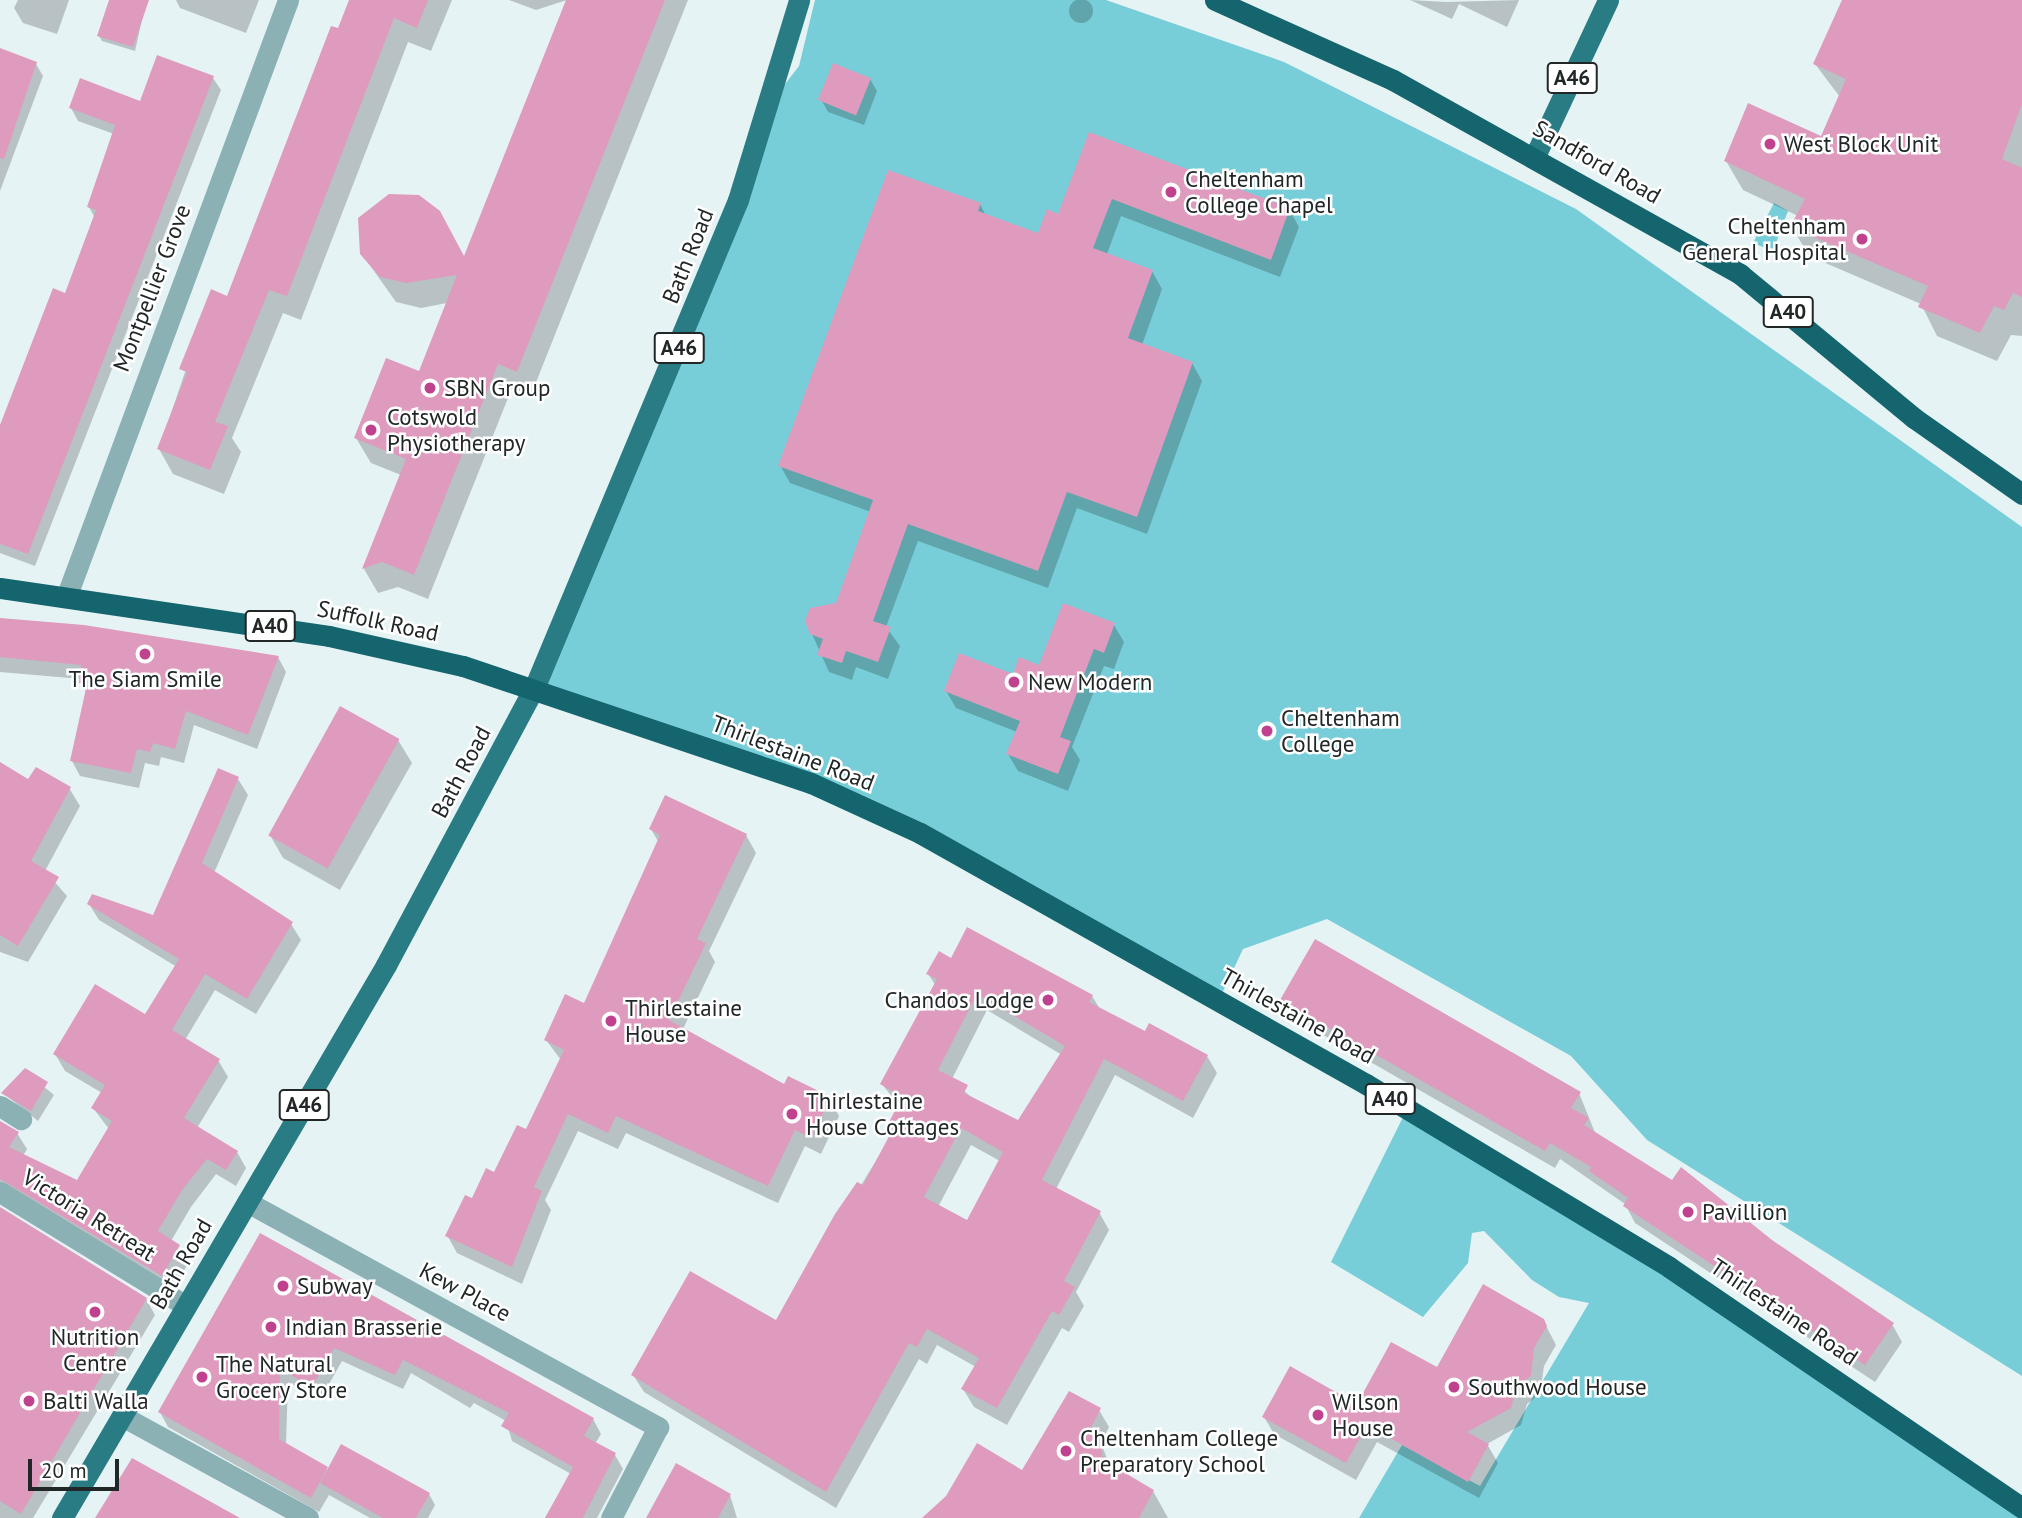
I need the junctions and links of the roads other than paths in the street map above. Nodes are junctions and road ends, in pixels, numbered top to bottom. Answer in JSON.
{"nodes":[{"id":1,"x":288,"y":0,"type":"edge"},
{"id":2,"x":799,"y":0,"type":"edge"},
{"id":3,"x":1216,"y":0,"type":"edge"},
{"id":4,"x":1608,"y":0,"type":"edge"},
{"id":5,"x":1535,"y":156,"type":"junction"},
{"id":6,"x":2022,"y":494,"type":"edge"},
{"id":7,"x":0,"y":588,"type":"edge"},
{"id":8,"x":67,"y":595,"type":"junction"},
{"id":9,"x":535,"y":686,"type":"junction"},
{"id":10,"x":0,"y":1106,"type":"edge"},
{"id":11,"x":21,"y":1119,"type":"dead end"},
{"id":12,"x":0,"y":1192,"type":"edge"},
{"id":13,"x":247,"y":1202,"type":"junction"},
{"id":14,"x":186,"y":1306,"type":"junction"},
{"id":15,"x":122,"y":1416,"type":"junction"},
{"id":16,"x":2022,"y":1508,"type":"edge"},
{"id":17,"x":62,"y":1518,"type":"edge"},
{"id":18,"x":308,"y":1518,"type":"edge"},
{"id":19,"x":611,"y":1518,"type":"edge"}],
"edges":[{"from":1,"to":8,"type":"street","name":"Montpellier Grove"},
{"from":2,"to":9,"type":"main road","name":"Bath Road","number":"A46"},
{"from":3,"to":5,"type":"highway","name":"Sandford Road","number":"A40"},
{"from":4,"to":5,"type":"main road","number":"A46"},
{"from":5,"to":6,"type":"highway","name":"Sandford Road","number":"A40"},
{"from":7,"to":8,"type":"highway","name":"Suffolk Road","number":"A40"},
{"from":8,"to":9,"type":"highway","name":"Suffolk Road","number":"A40"},
{"from":9,"to":13,"type":"main road","name":"Bath Road","number":"A46"},
{"from":9,"to":16,"type":"highway","name":"Thirlestaine Road","number":"A40"},
{"from":10,"to":11,"type":"street"},
{"from":12,"to":14,"type":"street","name":"Victoria Retreat"},
{"from":13,"to":14,"type":"main road","name":"Bath Road","number":"A46"},
{"from":13,"to":19,"type":"street","name":"Kew Place"},
{"from":14,"to":15,"type":"main road","name":"Bath Road","number":"A46"},
{"from":15,"to":17,"type":"main road","name":"Bath Road","number":"A46"},
{"from":15,"to":18,"type":"street"}]}
